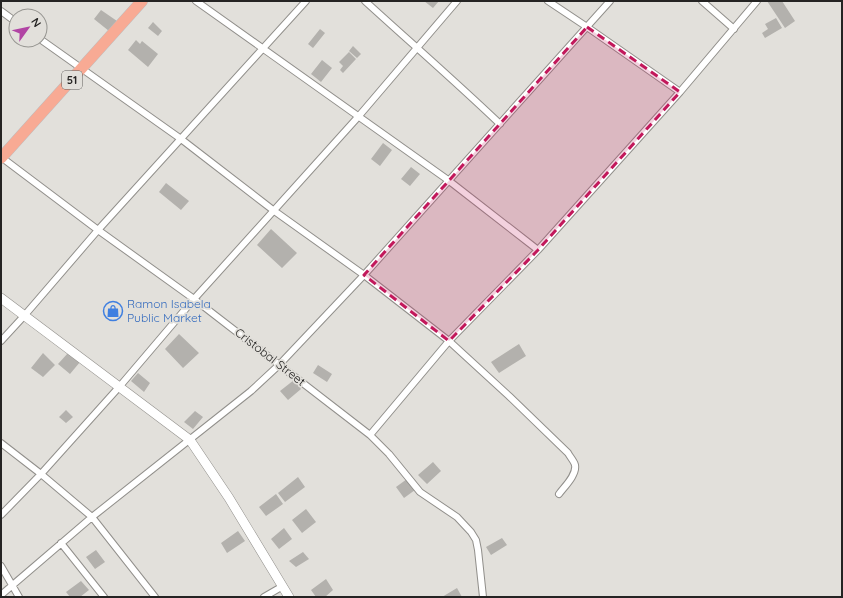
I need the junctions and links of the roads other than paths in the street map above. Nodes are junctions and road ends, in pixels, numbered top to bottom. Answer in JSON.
{"nodes":[{"id":1,"x":142,"y":1,"type":"edge"},
{"id":2,"x":196,"y":1,"type":"edge"},
{"id":3,"x":306,"y":1,"type":"edge"},
{"id":4,"x":366,"y":1,"type":"edge"},
{"id":5,"x":457,"y":1,"type":"edge"},
{"id":6,"x":548,"y":1,"type":"edge"},
{"id":7,"x":610,"y":1,"type":"edge"},
{"id":8,"x":702,"y":1,"type":"edge"},
{"id":9,"x":757,"y":1,"type":"edge"},
{"id":10,"x":587,"y":27,"type":"junction"},
{"id":11,"x":734,"y":29,"type":"junction"},
{"id":12,"x":48,"y":45,"type":"edge"},
{"id":13,"x":418,"y":47,"type":"junction"},
{"id":14,"x":264,"y":48,"type":"junction"},
{"id":15,"x":81,"y":70,"type":"junction"},
{"id":16,"x":680,"y":92,"type":"junction"},
{"id":17,"x":358,"y":117,"type":"junction"},
{"id":18,"x":500,"y":124,"type":"junction"},
{"id":19,"x":181,"y":139,"type":"junction"},
{"id":20,"x":1,"y":158,"type":"edge"},
{"id":21,"x":448,"y":180,"type":"junction"},
{"id":22,"x":273,"y":210,"type":"junction"},
{"id":23,"x":98,"y":230,"type":"junction"},
{"id":24,"x":538,"y":250,"type":"junction"},
{"id":25,"x":364,"y":274,"type":"junction"},
{"id":26,"x":1,"y":298,"type":"edge"},
{"id":27,"x":194,"y":299,"type":"junction"},
{"id":28,"x":24,"y":316,"type":"junction"},
{"id":29,"x":1,"y":341,"type":"edge"},
{"id":30,"x":449,"y":341,"type":"junction"},
{"id":31,"x":280,"y":365,"type":"junction"},
{"id":32,"x":120,"y":386,"type":"junction"},
{"id":33,"x":370,"y":435,"type":"junction"},
{"id":34,"x":190,"y":440,"type":"junction"},
{"id":35,"x":1,"y":443,"type":"edge"},
{"id":36,"x":41,"y":474,"type":"junction"},
{"id":37,"x":559,"y":494,"type":"dead end"},
{"id":38,"x":1,"y":515,"type":"edge"},
{"id":39,"x":92,"y":517,"type":"junction"},
{"id":40,"x":61,"y":543,"type":"junction"},
{"id":41,"x":1,"y":566,"type":"edge"},
{"id":42,"x":12,"y":585,"type":"junction"},
{"id":43,"x":283,"y":586,"type":"junction"},
{"id":44,"x":1,"y":595,"type":"edge"},
{"id":45,"x":19,"y":597,"type":"edge"},
{"id":46,"x":104,"y":597,"type":"edge"},
{"id":47,"x":155,"y":597,"type":"edge"},
{"id":48,"x":264,"y":597,"type":"edge"},
{"id":49,"x":289,"y":597,"type":"edge"},
{"id":50,"x":483,"y":597,"type":"edge"}],
"edges":[{"from":1,"to":15,"type":"highway","number":"51"},
{"from":2,"to":14,"type":"street"},
{"from":3,"to":14,"type":"street"},
{"from":4,"to":13,"type":"street"},
{"from":5,"to":13,"type":"street"},
{"from":6,"to":10,"type":"street"},
{"from":7,"to":10,"type":"street"},
{"from":8,"to":11,"type":"street"},
{"from":9,"to":11,"type":"street"},
{"from":10,"to":16,"type":"street"},
{"from":10,"to":18,"type":"street"},
{"from":11,"to":16,"type":"street"},
{"from":12,"to":15,"type":"street"},
{"from":13,"to":17,"type":"street"},
{"from":13,"to":18,"type":"street"},
{"from":14,"to":17,"type":"street"},
{"from":14,"to":19,"type":"street"},
{"from":15,"to":19,"type":"street"},
{"from":15,"to":20,"type":"highway","number":"51"},
{"from":16,"to":24,"type":"street"},
{"from":17,"to":21,"type":"street"},
{"from":17,"to":22,"type":"street"},
{"from":18,"to":21,"type":"street"},
{"from":19,"to":22,"type":"street"},
{"from":19,"to":23,"type":"street"},
{"from":20,"to":23,"type":"street","name":"Cristobal Street"},
{"from":21,"to":24,"type":"street"},
{"from":21,"to":25,"type":"street"},
{"from":22,"to":25,"type":"street"},
{"from":22,"to":27,"type":"street"},
{"from":23,"to":27,"type":"street","name":"Cristobal Street"},
{"from":23,"to":28,"type":"street"},
{"from":24,"to":30,"type":"street"},
{"from":25,"to":30,"type":"street"},
{"from":25,"to":31,"type":"street"},
{"from":26,"to":28,"type":"main road"},
{"from":27,"to":31,"type":"street","name":"Cristobal Street"},
{"from":27,"to":32,"type":"street"},
{"from":28,"to":29,"type":"street"},
{"from":28,"to":32,"type":"main road"},
{"from":30,"to":33,"type":"street"},
{"from":30,"to":37,"type":"street"},
{"from":31,"to":33,"type":"street","name":"Cristobal Street"},
{"from":31,"to":34,"type":"street"},
{"from":32,"to":34,"type":"main road"},
{"from":32,"to":36,"type":"street"},
{"from":33,"to":50,"type":"street","name":"Cristobal Street"},
{"from":34,"to":39,"type":"street"},
{"from":34,"to":43,"type":"main road"},
{"from":35,"to":36,"type":"street"},
{"from":36,"to":38,"type":"street"},
{"from":36,"to":39,"type":"street"},
{"from":39,"to":40,"type":"street"},
{"from":39,"to":47,"type":"street"},
{"from":40,"to":42,"type":"street"},
{"from":40,"to":46,"type":"street"},
{"from":41,"to":42,"type":"street"},
{"from":42,"to":44,"type":"street"},
{"from":42,"to":45,"type":"street"},
{"from":43,"to":48,"type":"street"},
{"from":43,"to":49,"type":"main road"}]}
